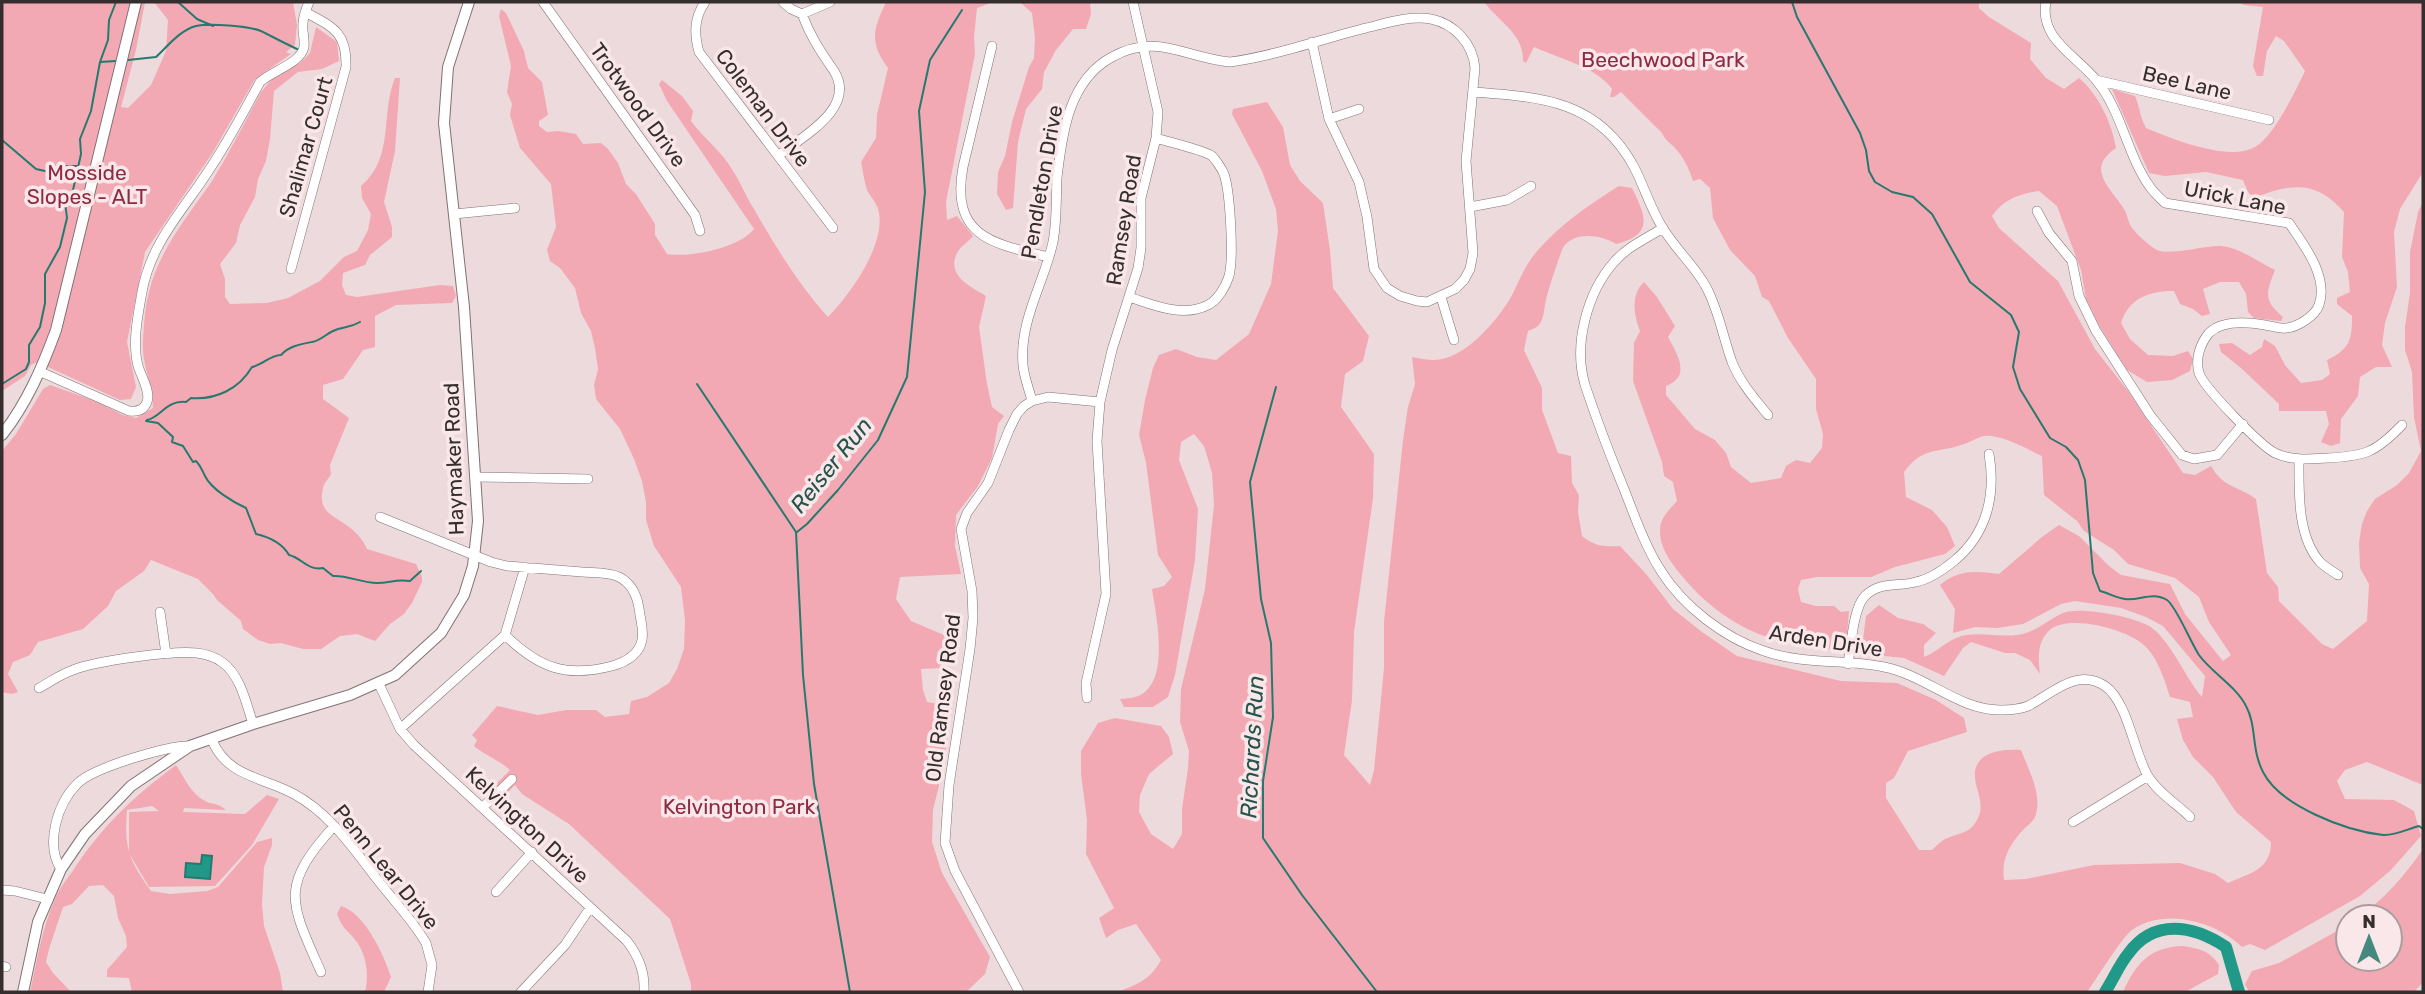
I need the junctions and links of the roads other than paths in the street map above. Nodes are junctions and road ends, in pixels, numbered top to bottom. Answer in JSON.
{"nodes":[{"id":1,"x":136,"y":2,"type":"edge"},
{"id":2,"x":309,"y":2,"type":"edge"},
{"id":3,"x":469,"y":2,"type":"edge"},
{"id":4,"x":543,"y":2,"type":"edge"},
{"id":5,"x":705,"y":2,"type":"edge"},
{"id":6,"x":783,"y":2,"type":"edge"},
{"id":7,"x":830,"y":2,"type":"edge"},
{"id":8,"x":1133,"y":2,"type":"edge"},
{"id":9,"x":2046,"y":2,"type":"edge"},
{"id":10,"x":305,"y":12,"type":"junction"},
{"id":11,"x":803,"y":14,"type":"junction"},
{"id":12,"x":1312,"y":42,"type":"junction"},
{"id":13,"x":1143,"y":45,"type":"junction"},
{"id":14,"x":992,"y":46,"type":"dead end"},
{"id":15,"x":2096,"y":80,"type":"junction"},
{"id":16,"x":1474,"y":92,"type":"junction"},
{"id":17,"x":1359,"y":108,"type":"dead end"},
{"id":18,"x":1329,"y":119,"type":"junction"},
{"id":19,"x":2269,"y":120,"type":"dead end"},
{"id":20,"x":1156,"y":138,"type":"junction"},
{"id":21,"x":778,"y":156,"type":"junction"},
{"id":22,"x":1531,"y":186,"type":"dead end"},
{"id":23,"x":1469,"y":207,"type":"junction"},
{"id":24,"x":515,"y":208,"type":"dead end"},
{"id":25,"x":2037,"y":211,"type":"dead end"},
{"id":26,"x":454,"y":214,"type":"junction"},
{"id":27,"x":833,"y":228,"type":"dead end"},
{"id":28,"x":1662,"y":228,"type":"junction"},
{"id":29,"x":699,"y":231,"type":"dead end"},
{"id":30,"x":1049,"y":257,"type":"junction"},
{"id":31,"x":291,"y":269,"type":"dead end"},
{"id":32,"x":1129,"y":297,"type":"junction"},
{"id":33,"x":1441,"y":297,"type":"junction"},
{"id":34,"x":1454,"y":340,"type":"dead end"},
{"id":35,"x":41,"y":372,"type":"junction"},
{"id":36,"x":1032,"y":401,"type":"junction"},
{"id":37,"x":1100,"y":402,"type":"junction"},
{"id":38,"x":1768,"y":415,"type":"dead end"},
{"id":39,"x":2243,"y":424,"type":"junction"},
{"id":40,"x":2402,"y":425,"type":"dead end"},
{"id":41,"x":2,"y":435,"type":"edge"},
{"id":42,"x":1989,"y":454,"type":"dead end"},
{"id":43,"x":2299,"y":459,"type":"junction"},
{"id":44,"x":475,"y":477,"type":"junction"},
{"id":45,"x":588,"y":479,"type":"dead end"},
{"id":46,"x":380,"y":517,"type":"dead end"},
{"id":47,"x":474,"y":557,"type":"junction"},
{"id":48,"x":525,"y":568,"type":"junction"},
{"id":49,"x":2338,"y":575,"type":"dead end"},
{"id":50,"x":160,"y":612,"type":"dead end"},
{"id":51,"x":505,"y":635,"type":"junction"},
{"id":52,"x":166,"y":654,"type":"junction"},
{"id":53,"x":1848,"y":664,"type":"junction"},
{"id":54,"x":379,"y":684,"type":"junction"},
{"id":55,"x":39,"y":688,"type":"dead end"},
{"id":56,"x":1087,"y":698,"type":"dead end"},
{"id":57,"x":253,"y":724,"type":"junction"},
{"id":58,"x":400,"y":729,"type":"junction"},
{"id":59,"x":212,"y":740,"type":"junction"},
{"id":60,"x":190,"y":746,"type":"junction"},
{"id":61,"x":2148,"y":776,"type":"junction"},
{"id":62,"x":512,"y":779,"type":"dead end"},
{"id":63,"x":483,"y":807,"type":"junction"},
{"id":64,"x":2190,"y":817,"type":"dead end"},
{"id":65,"x":2073,"y":822,"type":"dead end"},
{"id":66,"x":334,"y":826,"type":"junction"},
{"id":67,"x":532,"y":852,"type":"junction"},
{"id":68,"x":61,"y":869,"type":"junction"},
{"id":69,"x":2,"y":890,"type":"edge"},
{"id":70,"x":496,"y":892,"type":"dead end"},
{"id":71,"x":47,"y":899,"type":"junction"},
{"id":72,"x":590,"y":908,"type":"junction"},
{"id":73,"x":321,"y":972,"type":"dead end"},
{"id":74,"x":23,"y":992,"type":"edge"},
{"id":75,"x":428,"y":992,"type":"edge"},
{"id":76,"x":521,"y":992,"type":"edge"},
{"id":77,"x":644,"y":992,"type":"edge"},
{"id":78,"x":1019,"y":992,"type":"edge"}],
"edges":[{"from":1,"to":35,"type":"main road"},
{"from":2,"to":10,"type":"street"},
{"from":3,"to":26,"type":"main road","name":"Haymaker Road"},
{"from":4,"to":29,"type":"street","name":"Trotwood Drive"},
{"from":5,"to":21,"type":"street","name":"Coleman Drive"},
{"from":6,"to":11,"type":"street"},
{"from":7,"to":11,"type":"street"},
{"from":8,"to":13,"type":"street","name":"Ramsey Road"},
{"from":9,"to":15,"type":"street","name":"Urick Lane"},
{"from":10,"to":31,"type":"street","name":"Shalimar Court"},
{"from":10,"to":35,"type":"street"},
{"from":11,"to":21,"type":"street"},
{"from":12,"to":13,"type":"street"},
{"from":12,"to":16,"type":"street"},
{"from":12,"to":18,"type":"street"},
{"from":13,"to":20,"type":"street","name":"Ramsey Road"},
{"from":13,"to":30,"type":"street","name":"Pendleton Drive"},
{"from":14,"to":30,"type":"street"},
{"from":15,"to":19,"type":"street","name":"Bee Lane"},
{"from":15,"to":39,"type":"street","name":"Urick Lane"},
{"from":16,"to":23,"type":"street"},
{"from":16,"to":28,"type":"street"},
{"from":17,"to":18,"type":"street"},
{"from":18,"to":33,"type":"street"},
{"from":20,"to":32,"type":"street","name":"Ramsey Road"},
{"from":20,"to":32,"type":"street"},
{"from":21,"to":27,"type":"street","name":"Coleman Drive"},
{"from":22,"to":23,"type":"street"},
{"from":23,"to":33,"type":"street"},
{"from":24,"to":26,"type":"street"},
{"from":25,"to":39,"type":"street"},
{"from":26,"to":44,"type":"main road","name":"Haymaker Road"},
{"from":28,"to":38,"type":"street"},
{"from":28,"to":53,"type":"street","name":"Arden Drive"},
{"from":30,"to":36,"type":"street","name":"Pendleton Drive"},
{"from":32,"to":37,"type":"street","name":"Ramsey Road"},
{"from":33,"to":34,"type":"street"},
{"from":35,"to":41,"type":"main road"},
{"from":36,"to":37,"type":"street"},
{"from":36,"to":78,"type":"street","name":"Old Ramsey Road"},
{"from":37,"to":56,"type":"street"},
{"from":39,"to":43,"type":"street","name":"Urick Lane"},
{"from":40,"to":43,"type":"street","name":"Urick Lane"},
{"from":42,"to":53,"type":"street"},
{"from":43,"to":49,"type":"street"},
{"from":44,"to":45,"type":"street"},
{"from":44,"to":47,"type":"main road","name":"Haymaker Road"},
{"from":46,"to":47,"type":"street"},
{"from":47,"to":48,"type":"street"},
{"from":47,"to":54,"type":"main road","name":"Haymaker Road"},
{"from":48,"to":51,"type":"street"},
{"from":48,"to":51,"type":"street"},
{"from":50,"to":52,"type":"street"},
{"from":51,"to":58,"type":"street"},
{"from":52,"to":55,"type":"street"},
{"from":52,"to":57,"type":"street"},
{"from":53,"to":61,"type":"street","name":"Arden Drive"},
{"from":54,"to":57,"type":"main road","name":"Haymaker Road"},
{"from":54,"to":58,"type":"street","name":"Kelvington Drive"},
{"from":57,"to":59,"type":"main road","name":"Haymaker Road"},
{"from":58,"to":63,"type":"street","name":"Kelvington Drive"},
{"from":59,"to":60,"type":"main road","name":"Haymaker Road"},
{"from":59,"to":66,"type":"street","name":"Penn Lear Drive"},
{"from":60,"to":68,"type":"main road","name":"Haymaker Road"},
{"from":60,"to":68,"type":"street","name":"Haymaker Road"},
{"from":61,"to":64,"type":"street","name":"Arden Drive"},
{"from":61,"to":65,"type":"street"},
{"from":62,"to":63,"type":"street"},
{"from":63,"to":67,"type":"street","name":"Kelvington Drive"},
{"from":66,"to":73,"type":"street"},
{"from":66,"to":75,"type":"street","name":"Penn Lear Drive"},
{"from":67,"to":70,"type":"street"},
{"from":67,"to":72,"type":"street","name":"Kelvington Drive"},
{"from":68,"to":71,"type":"main road","name":"Haymaker Road"},
{"from":69,"to":71,"type":"street"},
{"from":71,"to":74,"type":"main road","name":"Haymaker Road"},
{"from":72,"to":76,"type":"street"},
{"from":72,"to":77,"type":"street","name":"Kelvington Drive"}]}
